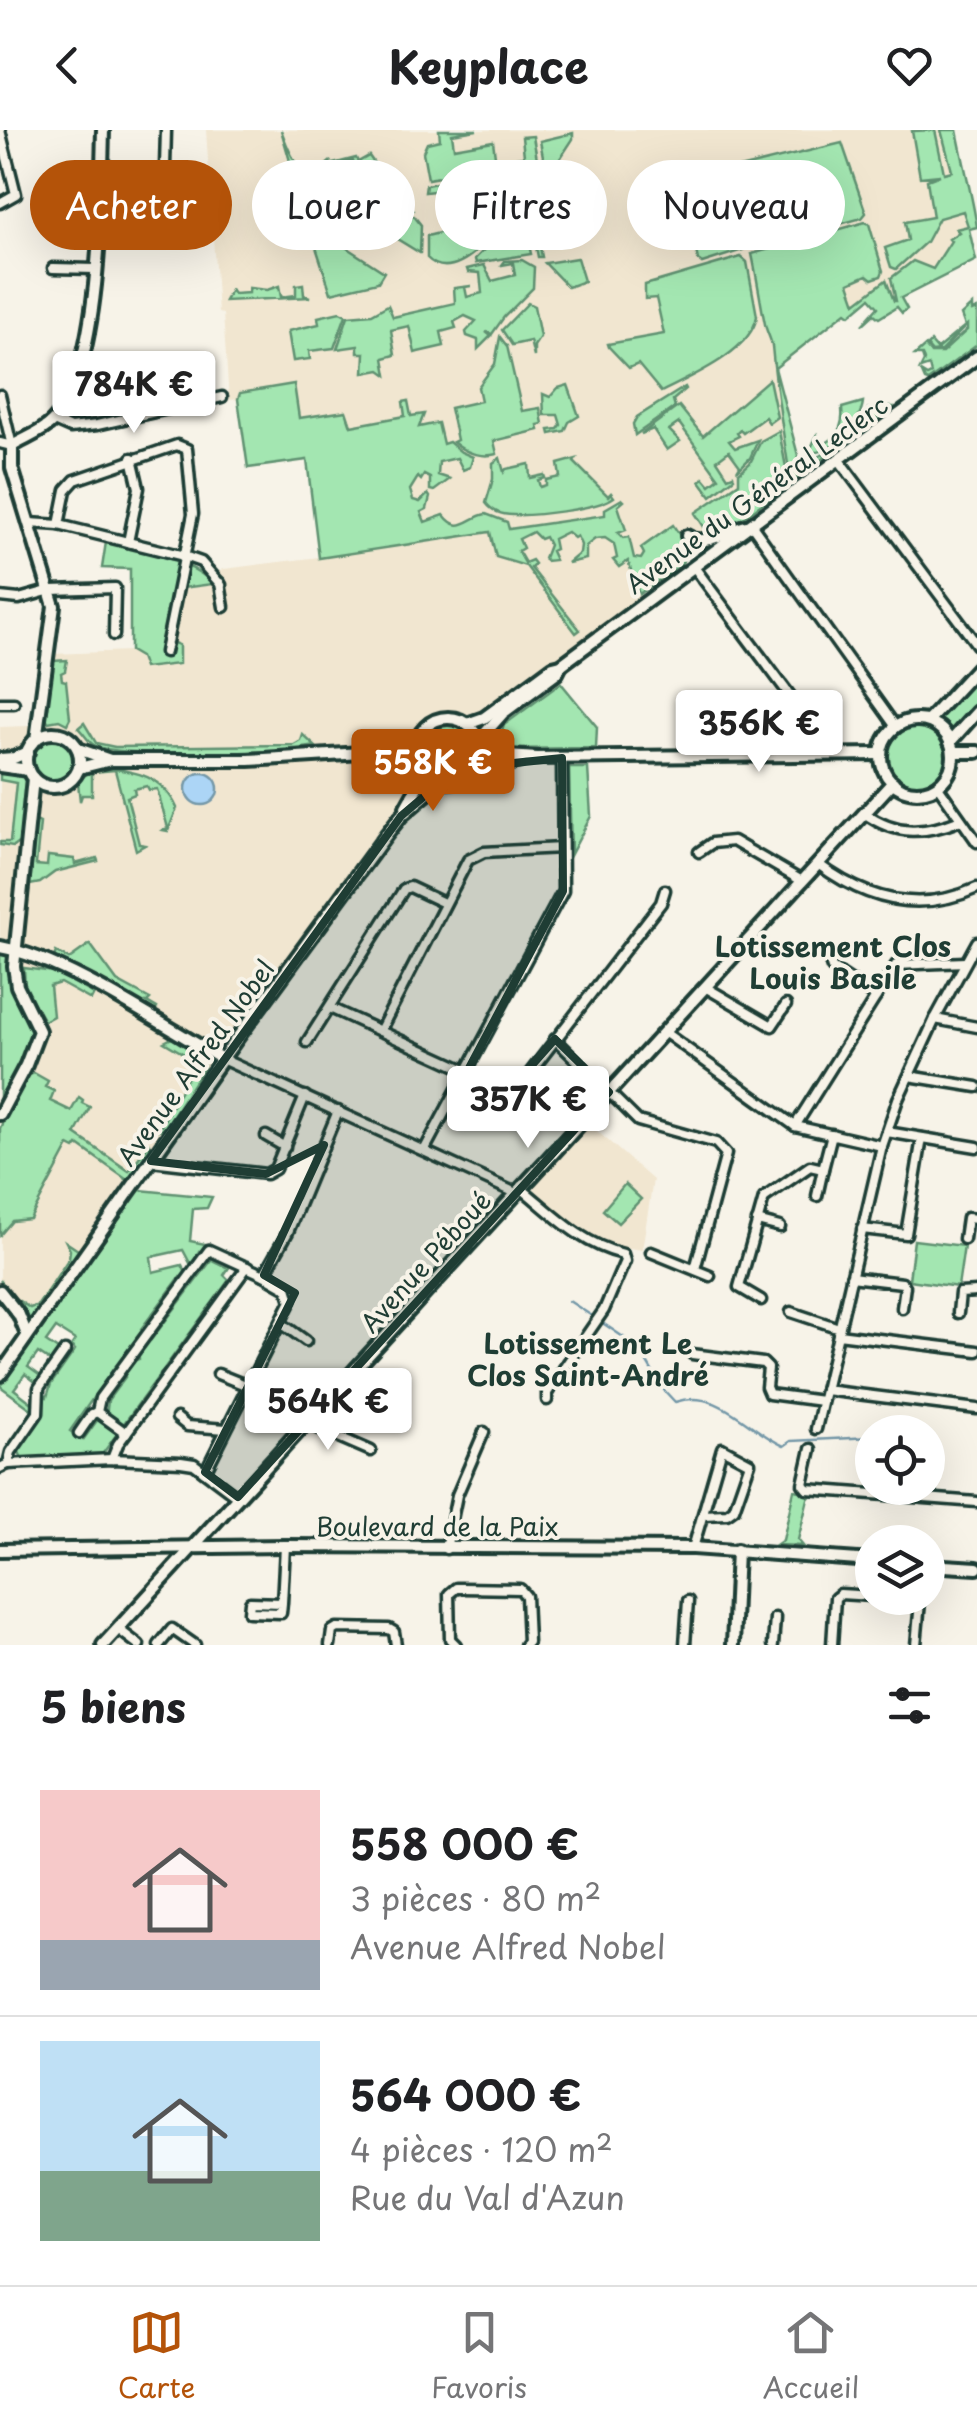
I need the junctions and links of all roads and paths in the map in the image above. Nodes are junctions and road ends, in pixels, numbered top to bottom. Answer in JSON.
{"nodes":[{"id":1,"x":0,"y":130,"type":"edge"},
{"id":2,"x":103,"y":130,"type":"edge"},
{"id":3,"x":166,"y":130,"type":"edge"},
{"id":4,"x":102,"y":160,"type":"edge"},
{"id":5,"x":165,"y":160,"type":"edge"},
{"id":6,"x":3,"y":163,"type":"edge"},
{"id":7,"x":0,"y":202,"type":"edge"},
{"id":8,"x":96,"y":250,"type":"edge"},
{"id":9,"x":53,"y":268,"type":"dead end"},
{"id":10,"x":95,"y":269,"type":"junction"},
{"id":11,"x":977,"y":357,"type":"edge"},
{"id":12,"x":0,"y":396,"type":"edge"},
{"id":13,"x":222,"y":397,"type":"dead end"},
{"id":14,"x":54,"y":420,"type":"junction"},
{"id":15,"x":6,"y":444,"type":"edge"},
{"id":16,"x":132,"y":458,"type":"junction"},
{"id":17,"x":839,"y":460,"type":"junction"},
{"id":18,"x":30,"y":523,"type":"junction"},
{"id":19,"x":752,"y":524,"type":"junction"},
{"id":20,"x":59,"y":525,"type":"junction"},
{"id":21,"x":686,"y":536,"type":"dead end"},
{"id":22,"x":128,"y":542,"type":"junction"},
{"id":23,"x":184,"y":556,"type":"junction"},
{"id":24,"x":694,"y":567,"type":"junction"},
{"id":25,"x":51,"y":590,"type":"junction"},
{"id":26,"x":0,"y":597,"type":"edge"},
{"id":27,"x":224,"y":607,"type":"dead end"},
{"id":28,"x":114,"y":635,"type":"dead end"},
{"id":29,"x":977,"y":645,"type":"edge"},
{"id":30,"x":165,"y":652,"type":"dead end"},
{"id":31,"x":561,"y":665,"type":"junction"},
{"id":32,"x":977,"y":668,"type":"edge"},
{"id":33,"x":0,"y":703,"type":"edge"},
{"id":34,"x":14,"y":703,"type":"dead end"},
{"id":35,"x":977,"y":712,"type":"edge"},
{"id":36,"x":41,"y":717,"type":"junction"},
{"id":37,"x":928,"y":722,"type":"junction"},
{"id":38,"x":467,"y":724,"type":"junction"},
{"id":39,"x":896,"y":727,"type":"junction"},
{"id":40,"x":50,"y":733,"type":"junction"},
{"id":41,"x":36,"y":740,"type":"junction"},
{"id":42,"x":417,"y":741,"type":"junction"},
{"id":43,"x":480,"y":745,"type":"junction"},
{"id":44,"x":952,"y":747,"type":"junction"},
{"id":45,"x":78,"y":749,"type":"junction"},
{"id":46,"x":28,"y":752,"type":"junction"},
{"id":47,"x":977,"y":752,"type":"edge"},
{"id":48,"x":362,"y":754,"type":"junction"},
{"id":49,"x":881,"y":754,"type":"junction"},
{"id":50,"x":827,"y":755,"type":"junction"},
{"id":51,"x":536,"y":758,"type":"junction"},
{"id":52,"x":562,"y":758,"type":"junction"},
{"id":53,"x":111,"y":760,"type":"junction"},
{"id":54,"x":0,"y":762,"type":"edge"},
{"id":55,"x":79,"y":768,"type":"junction"},
{"id":56,"x":422,"y":769,"type":"junction"},
{"id":57,"x":472,"y":772,"type":"junction"},
{"id":58,"x":30,"y":774,"type":"junction"},
{"id":59,"x":441,"y":782,"type":"junction"},
{"id":60,"x":893,"y":782,"type":"junction"},
{"id":61,"x":937,"y":785,"type":"junction"},
{"id":62,"x":48,"y":787,"type":"junction"},
{"id":63,"x":32,"y":798,"type":"junction"},
{"id":64,"x":864,"y":814,"type":"junction"},
{"id":65,"x":400,"y":816,"type":"junction"},
{"id":66,"x":962,"y":820,"type":"junction"},
{"id":67,"x":977,"y":842,"type":"edge"},
{"id":68,"x":562,"y":848,"type":"junction"},
{"id":69,"x":699,"y":852,"type":"dead end"},
{"id":70,"x":818,"y":864,"type":"junction"},
{"id":71,"x":802,"y":881,"type":"junction"},
{"id":72,"x":977,"y":888,"type":"edge"},
{"id":73,"x":665,"y":890,"type":"dead end"},
{"id":74,"x":444,"y":903,"type":"junction"},
{"id":75,"x":977,"y":942,"type":"edge"},
{"id":76,"x":0,"y":946,"type":"edge"},
{"id":77,"x":16,"y":950,"type":"junction"},
{"id":78,"x":829,"y":959,"type":"dead end"},
{"id":79,"x":965,"y":962,"type":"junction"},
{"id":80,"x":705,"y":988,"type":"junction"},
{"id":81,"x":876,"y":997,"type":"junction"},
{"id":82,"x":786,"y":1005,"type":"dead end"},
{"id":83,"x":330,"y":1008,"type":"junction"},
{"id":84,"x":935,"y":1019,"type":"junction"},
{"id":85,"x":977,"y":1027,"type":"edge"},
{"id":86,"x":380,"y":1031,"type":"junction"},
{"id":87,"x":664,"y":1032,"type":"junction"},
{"id":88,"x":555,"y":1040,"type":"junction"},
{"id":89,"x":307,"y":1042,"type":"dead end"},
{"id":90,"x":222,"y":1059,"type":"junction"},
{"id":91,"x":468,"y":1070,"type":"junction"},
{"id":92,"x":909,"y":1076,"type":"junction"},
{"id":93,"x":977,"y":1087,"type":"edge"},
{"id":94,"x":609,"y":1092,"type":"junction"},
{"id":95,"x":306,"y":1096,"type":"junction"},
{"id":96,"x":338,"y":1111,"type":"junction"},
{"id":97,"x":0,"y":1114,"type":"edge"},
{"id":98,"x":795,"y":1126,"type":"junction"},
{"id":99,"x":887,"y":1132,"type":"junction"},
{"id":100,"x":832,"y":1134,"type":"junction"},
{"id":101,"x":266,"y":1136,"type":"dead end"},
{"id":102,"x":922,"y":1138,"type":"junction"},
{"id":103,"x":882,"y":1146,"type":"junction"},
{"id":104,"x":285,"y":1147,"type":"junction"},
{"id":105,"x":977,"y":1147,"type":"edge"},
{"id":106,"x":425,"y":1149,"type":"junction"},
{"id":107,"x":151,"y":1161,"type":"junction"},
{"id":108,"x":823,"y":1169,"type":"junction"},
{"id":109,"x":518,"y":1190,"type":"junction"},
{"id":110,"x":817,"y":1196,"type":"dead end"},
{"id":111,"x":977,"y":1219,"type":"edge"},
{"id":112,"x":757,"y":1221,"type":"junction"},
{"id":113,"x":780,"y":1226,"type":"dead end"},
{"id":114,"x":862,"y":1229,"type":"junction"},
{"id":115,"x":964,"y":1239,"type":"dead end"},
{"id":116,"x":651,"y":1252,"type":"dead end"},
{"id":117,"x":247,"y":1267,"type":"junction"},
{"id":118,"x":695,"y":1269,"type":"junction"},
{"id":119,"x":264,"y":1274,"type":"junction"},
{"id":120,"x":710,"y":1276,"type":"dead end"},
{"id":121,"x":852,"y":1276,"type":"junction"},
{"id":122,"x":0,"y":1291,"type":"edge"},
{"id":123,"x":977,"y":1292,"type":"edge"},
{"id":124,"x":761,"y":1300,"type":"dead end"},
{"id":125,"x":902,"y":1308,"type":"dead end"},
{"id":126,"x":791,"y":1312,"type":"dead end"},
{"id":127,"x":958,"y":1313,"type":"dead end"},
{"id":128,"x":281,"y":1324,"type":"junction"},
{"id":129,"x":839,"y":1331,"type":"junction"},
{"id":130,"x":27,"y":1335,"type":"junction"},
{"id":131,"x":306,"y":1341,"type":"dead end"},
{"id":132,"x":977,"y":1351,"type":"edge"},
{"id":133,"x":65,"y":1352,"type":"dead end"},
{"id":134,"x":692,"y":1354,"type":"dead end"},
{"id":135,"x":218,"y":1374,"type":"dead end"},
{"id":136,"x":0,"y":1375,"type":"edge"},
{"id":137,"x":248,"y":1386,"type":"junction"},
{"id":138,"x":824,"y":1390,"type":"junction"},
{"id":139,"x":546,"y":1400,"type":"dead end"},
{"id":140,"x":822,"y":1401,"type":"junction"},
{"id":141,"x":977,"y":1409,"type":"edge"},
{"id":142,"x":97,"y":1412,"type":"junction"},
{"id":143,"x":177,"y":1418,"type":"dead end"},
{"id":144,"x":309,"y":1420,"type":"junction"},
{"id":145,"x":226,"y":1429,"type":"junction"},
{"id":146,"x":816,"y":1429,"type":"dead end"},
{"id":147,"x":484,"y":1432,"type":"dead end"},
{"id":148,"x":78,"y":1433,"type":"dead end"},
{"id":149,"x":126,"y":1433,"type":"junction"},
{"id":150,"x":810,"y":1449,"type":"dead end"},
{"id":151,"x":371,"y":1451,"type":"dead end"},
{"id":152,"x":112,"y":1459,"type":"junction"},
{"id":153,"x":4,"y":1466,"type":"edge"},
{"id":154,"x":205,"y":1472,"type":"junction"},
{"id":155,"x":855,"y":1491,"type":"edge"},
{"id":156,"x":238,"y":1497,"type":"junction"},
{"id":157,"x":945,"y":1498,"type":"edge"},
{"id":158,"x":977,"y":1502,"type":"edge"},
{"id":159,"x":703,"y":1515,"type":"junction"},
{"id":160,"x":284,"y":1546,"type":"junction"},
{"id":161,"x":192,"y":1547,"type":"junction"},
{"id":162,"x":693,"y":1548,"type":"junction"},
{"id":163,"x":446,"y":1549,"type":"junction"},
{"id":164,"x":0,"y":1550,"type":"edge"},
{"id":165,"x":737,"y":1550,"type":"junction"},
{"id":166,"x":855,"y":1560,"type":"edge"},
{"id":167,"x":736,"y":1564,"type":"junction"},
{"id":168,"x":945,"y":1566,"type":"edge"},
{"id":169,"x":977,"y":1568,"type":"edge"},
{"id":170,"x":855,"y":1595,"type":"edge"},
{"id":171,"x":688,"y":1601,"type":"dead end"},
{"id":172,"x":282,"y":1603,"type":"dead end"},
{"id":173,"x":920,"y":1615,"type":"edge"},
{"id":174,"x":775,"y":1618,"type":"dead end"},
{"id":175,"x":118,"y":1629,"type":"junction"},
{"id":176,"x":103,"y":1645,"type":"edge"},
{"id":177,"x":139,"y":1645,"type":"edge"},
{"id":178,"x":158,"y":1645,"type":"edge"},
{"id":179,"x":194,"y":1645,"type":"edge"},
{"id":180,"x":330,"y":1645,"type":"edge"},
{"id":181,"x":396,"y":1645,"type":"edge"},
{"id":182,"x":456,"y":1645,"type":"edge"},
{"id":183,"x":524,"y":1645,"type":"edge"},
{"id":184,"x":685,"y":1645,"type":"edge"},
{"id":185,"x":732,"y":1645,"type":"edge"},
{"id":186,"x":772,"y":1645,"type":"edge"},
{"id":187,"x":832,"y":1645,"type":"edge"},
{"id":188,"x":916,"y":1645,"type":"edge"}],
"edges":[{"from":1,"to":6,"type":"street"},
{"from":2,"to":4,"type":"main road"},
{"from":3,"to":5,"type":"street"},
{"from":6,"to":7,"type":"street"},
{"from":8,"to":10,"type":"main road"},
{"from":9,"to":10,"type":"street"},
{"from":10,"to":14,"type":"main road"},
{"from":11,"to":17,"type":"main road","name":"Avenue du Général Leclerc"},
{"from":12,"to":15,"type":"street"},
{"from":13,"to":14,"type":"street"},
{"from":14,"to":15,"type":"main road"},
{"from":15,"to":18,"type":"main road"},
{"from":16,"to":20,"type":"street"},
{"from":16,"to":22,"type":"street"},
{"from":16,"to":23,"type":"street"},
{"from":17,"to":19,"type":"main road","name":"Avenue du Général Leclerc"},
{"from":17,"to":29,"type":"street"},
{"from":18,"to":20,"type":"street"},
{"from":18,"to":25,"type":"main road"},
{"from":19,"to":21,"type":"main road"},
{"from":19,"to":24,"type":"main road","name":"Avenue du Général Leclerc"},
{"from":19,"to":39,"type":"street"},
{"from":20,"to":22,"type":"street"},
{"from":22,"to":23,"type":"street"},
{"from":23,"to":27,"type":"street"},
{"from":23,"to":30,"type":"street"},
{"from":24,"to":31,"type":"main road","name":"Avenue du Général Leclerc"},
{"from":24,"to":50,"type":"street"},
{"from":25,"to":26,"type":"street"},
{"from":25,"to":28,"type":"street"},
{"from":25,"to":36,"type":"main road"},
{"from":31,"to":38,"type":"main road","name":"Avenue du Général Leclerc"},
{"from":31,"to":43,"type":"main road","name":"Avenue du Général Leclerc"},
{"from":32,"to":37,"type":"main road"},
{"from":33,"to":34,"type":"street"},
{"from":35,"to":44,"type":"main road"},
{"from":36,"to":40,"type":"main road"},
{"from":36,"to":41,"type":"main road"},
{"from":37,"to":39,"type":"main road"},
{"from":37,"to":44,"type":"main road"},
{"from":38,"to":42,"type":"main road"},
{"from":38,"to":43,"type":"main road"},
{"from":39,"to":49,"type":"main road"},
{"from":40,"to":41,"type":"main road"},
{"from":40,"to":45,"type":"main road"},
{"from":41,"to":46,"type":"main road"},
{"from":42,"to":48,"type":"main road"},
{"from":42,"to":56,"type":"main road"},
{"from":43,"to":51,"type":"main road"},
{"from":43,"to":57,"type":"main road"},
{"from":44,"to":47,"type":"main road"},
{"from":44,"to":61,"type":"main road"},
{"from":45,"to":53,"type":"main road"},
{"from":45,"to":55,"type":"main road"},
{"from":46,"to":54,"type":"main road"},
{"from":46,"to":58,"type":"main road"},
{"from":48,"to":53,"type":"main road"},
{"from":48,"to":56,"type":"main road"},
{"from":49,"to":50,"type":"main road"},
{"from":49,"to":60,"type":"main road"},
{"from":50,"to":52,"type":"main road"},
{"from":51,"to":52,"type":"main road"},
{"from":51,"to":57,"type":"main road"},
{"from":52,"to":68,"type":"street"},
{"from":53,"to":55,"type":"main road"},
{"from":54,"to":58,"type":"main road"},
{"from":55,"to":62,"type":"main road"},
{"from":56,"to":59,"type":"main road"},
{"from":56,"to":65,"type":"main road","name":"Avenue Alfred Nobel"},
{"from":57,"to":59,"type":"main road"},
{"from":58,"to":62,"type":"main road"},
{"from":58,"to":63,"type":"main road"},
{"from":59,"to":65,"type":"main road","name":"Avenue Alfred Nobel"},
{"from":60,"to":61,"type":"main road"},
{"from":60,"to":64,"type":"main road","name":"Avenue Péboué"},
{"from":61,"to":66,"type":"street"},
{"from":62,"to":63,"type":"main road"},
{"from":63,"to":77,"type":"main road"},
{"from":64,"to":66,"type":"street"},
{"from":64,"to":70,"type":"main road","name":"Avenue Péboué"},
{"from":65,"to":90,"type":"main road","name":"Avenue Alfred Nobel"},
{"from":66,"to":67,"type":"street"},
{"from":68,"to":74,"type":"street"},
{"from":68,"to":91,"type":"street"},
{"from":69,"to":71,"type":"street"},
{"from":70,"to":71,"type":"main road","name":"Avenue Péboué"},
{"from":70,"to":72,"type":"street"},
{"from":71,"to":80,"type":"main road","name":"Avenue Péboué"},
{"from":73,"to":88,"type":"street"},
{"from":74,"to":83,"type":"street"},
{"from":74,"to":86,"type":"street"},
{"from":75,"to":79,"type":"street"},
{"from":76,"to":77,"type":"main road"},
{"from":77,"to":90,"type":"main road"},
{"from":77,"to":97,"type":"main road"},
{"from":78,"to":81,"type":"street"},
{"from":79,"to":81,"type":"street"},
{"from":79,"to":84,"type":"street"},
{"from":80,"to":82,"type":"street"},
{"from":80,"to":87,"type":"main road","name":"Avenue Péboué"},
{"from":81,"to":98,"type":"street"},
{"from":83,"to":86,"type":"street"},
{"from":83,"to":89,"type":"street"},
{"from":84,"to":85,"type":"street"},
{"from":84,"to":92,"type":"street"},
{"from":86,"to":91,"type":"street"},
{"from":87,"to":94,"type":"main road","name":"Avenue Péboué"},
{"from":87,"to":98,"type":"street"},
{"from":88,"to":91,"type":"street"},
{"from":88,"to":94,"type":"street"},
{"from":90,"to":95,"type":"street"},
{"from":90,"to":107,"type":"main road","name":"Avenue Alfred Nobel"},
{"from":91,"to":106,"type":"street"},
{"from":92,"to":93,"type":"street"},
{"from":92,"to":99,"type":"street"},
{"from":94,"to":109,"type":"main road","name":"Avenue Péboué"},
{"from":94,"to":118,"type":"street"},
{"from":95,"to":96,"type":"street"},
{"from":95,"to":104,"type":"street"},
{"from":96,"to":106,"type":"street"},
{"from":96,"to":119,"type":"street"},
{"from":98,"to":100,"type":"street"},
{"from":99,"to":102,"type":"street"},
{"from":99,"to":103,"type":"street"},
{"from":100,"to":103,"type":"street"},
{"from":100,"to":108,"type":"street"},
{"from":101,"to":104,"type":"street"},
{"from":102,"to":105,"type":"street"},
{"from":102,"to":114,"type":"street"},
{"from":103,"to":114,"type":"street"},
{"from":104,"to":107,"type":"street"},
{"from":106,"to":109,"type":"street"},
{"from":107,"to":130,"type":"main road","name":"Avenue Alfred Nobel"},
{"from":108,"to":110,"type":"street"},
{"from":108,"to":112,"type":"street"},
{"from":109,"to":139,"type":"street"},
{"from":109,"to":144,"type":"main road","name":"Avenue Péboué"},
{"from":111,"to":115,"type":"street"},
{"from":112,"to":113,"type":"street"},
{"from":112,"to":124,"type":"street"},
{"from":114,"to":121,"type":"street"},
{"from":116,"to":118,"type":"street"},
{"from":117,"to":119,"type":"street"},
{"from":117,"to":142,"type":"street"},
{"from":117,"to":149,"type":"street"},
{"from":118,"to":120,"type":"street"},
{"from":119,"to":128,"type":"street"},
{"from":121,"to":125,"type":"street"},
{"from":121,"to":129,"type":"street"},
{"from":122,"to":130,"type":"main road"},
{"from":123,"to":127,"type":"street"},
{"from":126,"to":129,"type":"street"},
{"from":128,"to":131,"type":"street"},
{"from":128,"to":137,"type":"street"},
{"from":129,"to":132,"type":"street"},
{"from":129,"to":138,"type":"street"},
{"from":130,"to":136,"type":"main road","name":"Avenue Alfred Nobel"},
{"from":133,"to":153,"type":"street"},
{"from":134,"to":140,"type":"street"},
{"from":135,"to":137,"type":"street"},
{"from":137,"to":145,"type":"street"},
{"from":138,"to":140,"type":"street"},
{"from":138,"to":141,"type":"street"},
{"from":140,"to":146,"type":"street"},
{"from":142,"to":148,"type":"street"},
{"from":142,"to":149,"type":"street"},
{"from":143,"to":145,"type":"street"},
{"from":144,"to":151,"type":"street"},
{"from":144,"to":156,"type":"main road","name":"Avenue Péboué"},
{"from":145,"to":154,"type":"street"},
{"from":147,"to":163,"type":"street"},
{"from":149,"to":152,"type":"street"},
{"from":150,"to":155,"type":"street"},
{"from":152,"to":153,"type":"street"},
{"from":152,"to":154,"type":"street"},
{"from":154,"to":156,"type":"street"},
{"from":156,"to":161,"type":"main road","name":"Avenue Péboué"},
{"from":157,"to":158,"type":"street"},
{"from":159,"to":159,"type":"street"},
{"from":159,"to":162,"type":"street"},
{"from":160,"to":161,"type":"main road","name":"Boulevard de la Paix"},
{"from":160,"to":163,"type":"main road","name":"Boulevard de la Paix"},
{"from":160,"to":172,"type":"street"},
{"from":161,"to":164,"type":"main road","name":"Boulevard de la Paix"},
{"from":161,"to":175,"type":"main road","name":"Avenue Péboué"},
{"from":162,"to":163,"type":"main road","name":"Boulevard de la Paix"},
{"from":162,"to":165,"type":"main road","name":"Boulevard de la Paix"},
{"from":162,"to":167,"type":"main road"},
{"from":165,"to":166,"type":"main road","name":"Boulevard de la Paix"},
{"from":165,"to":167,"type":"main road"},
{"from":167,"to":185,"type":"main road"},
{"from":168,"to":169,"type":"main road"},
{"from":170,"to":187,"type":"street"},
{"from":171,"to":184,"type":"street"},
{"from":173,"to":188,"type":"street"},
{"from":174,"to":186,"type":"street"},
{"from":175,"to":176,"type":"main road","name":"Avenue Péboué"},
{"from":175,"to":177,"type":"street"},
{"from":178,"to":179,"type":"street"},
{"from":180,"to":181,"type":"street"},
{"from":182,"to":183,"type":"street"}]}
